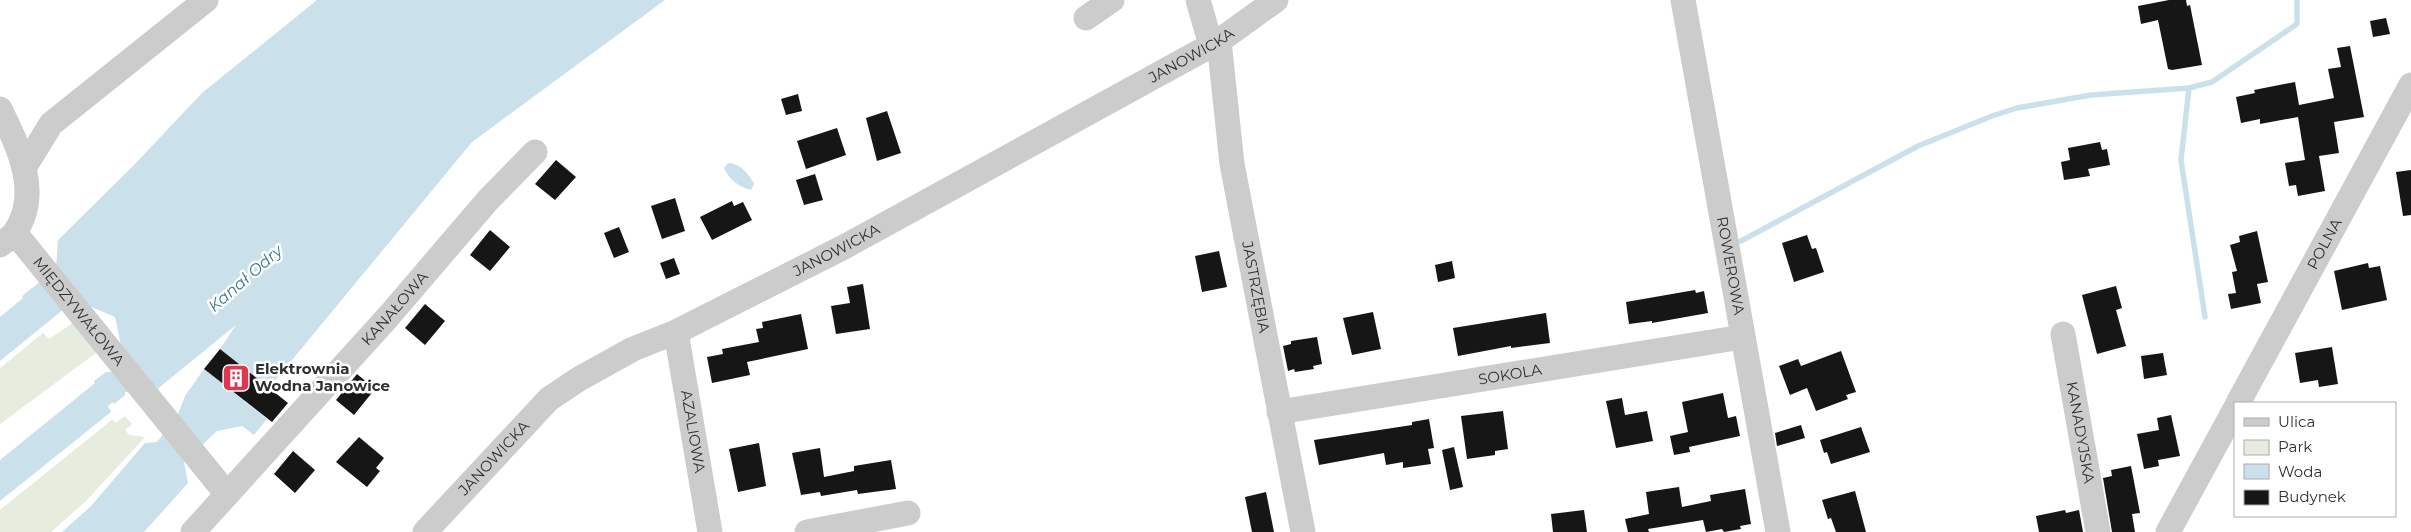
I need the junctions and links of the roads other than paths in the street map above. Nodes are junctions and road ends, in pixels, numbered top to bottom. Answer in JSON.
{"nodes":[{"id":1,"x":206,"y":0,"type":"edge"},
{"id":2,"x":1112,"y":0,"type":"edge"},
{"id":3,"x":1198,"y":0,"type":"edge"},
{"id":4,"x":1276,"y":0,"type":"edge"},
{"id":5,"x":1683,"y":0,"type":"edge"},
{"id":6,"x":1086,"y":18,"type":"dead end"},
{"id":7,"x":1215,"y":43,"type":"junction"},
{"id":8,"x":2411,"y":85,"type":"edge"},
{"id":9,"x":0,"y":109,"type":"edge"},
{"id":10,"x":535,"y":152,"type":"dead end"},
{"id":11,"x":24,"y":168,"type":"junction"},
{"id":12,"x":7,"y":239,"type":"edge"},
{"id":13,"x":676,"y":332,"type":"junction"},
{"id":14,"x":2063,"y":334,"type":"dead end"},
{"id":15,"x":1742,"y":337,"type":"junction"},
{"id":16,"x":2239,"y":402,"type":"edge"},
{"id":17,"x":2234,"y":411,"type":"edge"},
{"id":18,"x":1279,"y":412,"type":"junction"},
{"id":19,"x":226,"y":493,"type":"junction"},
{"id":20,"x":908,"y":513,"type":"dead end"},
{"id":21,"x":193,"y":532,"type":"edge"},
{"id":22,"x":425,"y":532,"type":"edge"},
{"id":23,"x":710,"y":532,"type":"edge"},
{"id":24,"x":807,"y":532,"type":"edge"},
{"id":25,"x":1303,"y":532,"type":"edge"},
{"id":26,"x":1778,"y":532,"type":"edge"},
{"id":27,"x":2098,"y":532,"type":"edge"},
{"id":28,"x":2168,"y":532,"type":"edge"}],
"edges":[{"from":1,"to":11,"type":"street"},
{"from":2,"to":6,"type":"street"},
{"from":3,"to":7,"type":"street","name":"JASTRZĘBIA"},
{"from":4,"to":7,"type":"street","name":"JANOWICKA"},
{"from":5,"to":15,"type":"street","name":"ROWEROWA"},
{"from":7,"to":13,"type":"street","name":"JANOWICKA"},
{"from":7,"to":18,"type":"street","name":"JASTRZĘBIA"},
{"from":8,"to":16,"type":"street","name":"POLNA"},
{"from":9,"to":11,"type":"street","name":"MIĘDZYWAŁOWA"},
{"from":10,"to":19,"type":"street","name":"KANAŁOWA"},
{"from":11,"to":12,"type":"street","name":"MIĘDZYWAŁOWA"},
{"from":12,"to":19,"type":"street","name":"MIĘDZYWAŁOWA"},
{"from":13,"to":22,"type":"street","name":"JANOWICKA"},
{"from":13,"to":23,"type":"street","name":"AZALIOWA"},
{"from":14,"to":27,"type":"street","name":"KANADYJSKA"},
{"from":15,"to":18,"type":"street","name":"SOKOLA"},
{"from":15,"to":26,"type":"street","name":"ROWEROWA"},
{"from":17,"to":28,"type":"street"},
{"from":18,"to":25,"type":"street","name":"JASTRZĘBIA"},
{"from":19,"to":21,"type":"street","name":"KANAŁOWA"},
{"from":20,"to":24,"type":"street"}]}
